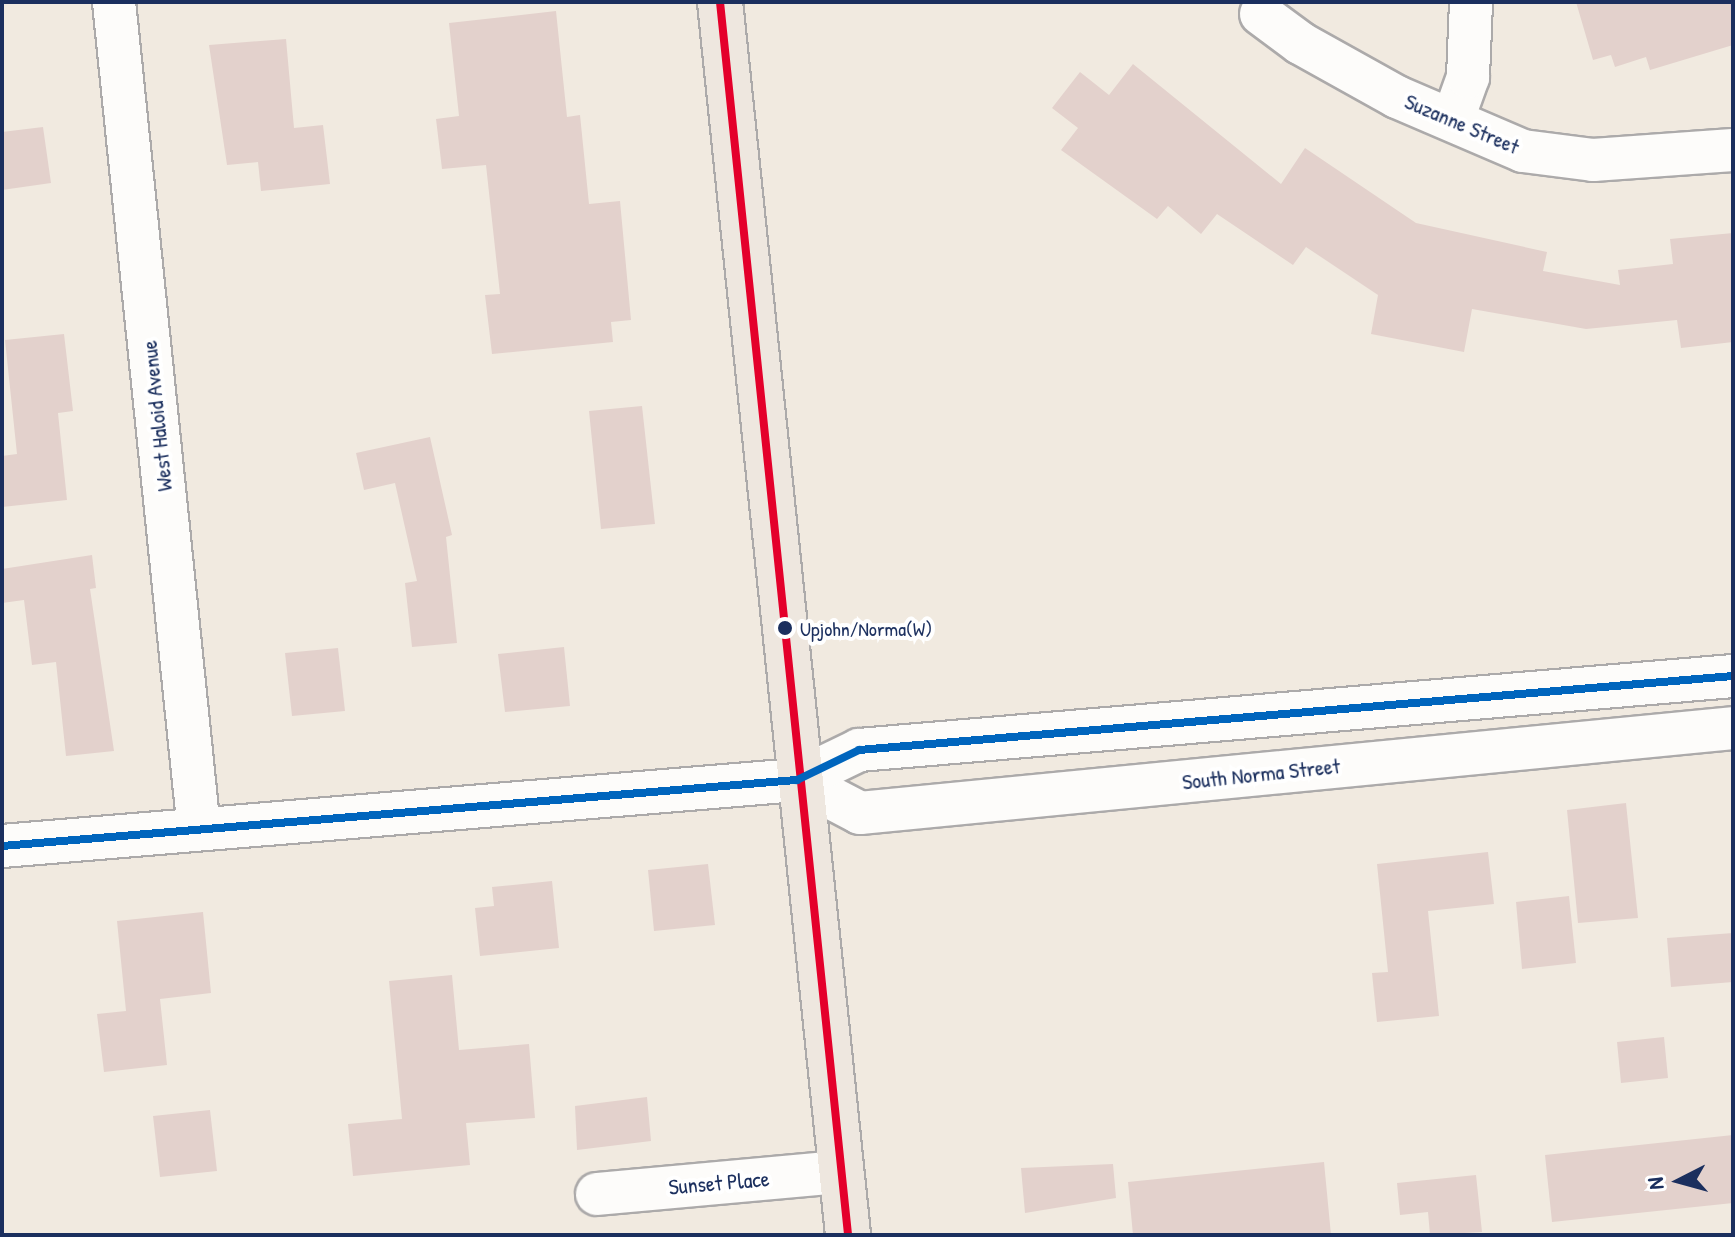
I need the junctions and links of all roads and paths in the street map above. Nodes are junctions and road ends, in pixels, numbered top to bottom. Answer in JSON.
{"nodes":[{"id":1,"x":114,"y":2,"type":"edge"},
{"id":2,"x":720,"y":2,"type":"edge"},
{"id":3,"x":1471,"y":2,"type":"edge"},
{"id":4,"x":1261,"y":14,"type":"dead end"},
{"id":5,"x":1453,"y":119,"type":"junction"},
{"id":6,"x":1733,"y":150,"type":"edge"},
{"id":7,"x":1733,"y":676,"type":"edge"},
{"id":8,"x":1733,"y":728,"type":"edge"},
{"id":9,"x":797,"y":780,"type":"junction"},
{"id":10,"x":199,"y":830,"type":"junction"},
{"id":11,"x":2,"y":846,"type":"edge"},
{"id":12,"x":840,"y":1172,"type":"junction"},
{"id":13,"x":597,"y":1194,"type":"dead end"},
{"id":14,"x":848,"y":1235,"type":"edge"}],
"edges":[{"from":1,"to":10,"type":"street","name":"West Haloid Avenue"},
{"from":2,"to":9,"type":"main road"},
{"from":3,"to":5,"type":"street"},
{"from":4,"to":5,"type":"street","name":"Suzanne Street"},
{"from":5,"to":6,"type":"street","name":"Suzanne Street"},
{"from":7,"to":9,"type":"street"},
{"from":8,"to":9,"type":"street","name":"South Norma Street"},
{"from":9,"to":10,"type":"street"},
{"from":9,"to":12,"type":"main road"},
{"from":10,"to":11,"type":"street"},
{"from":12,"to":13,"type":"street","name":"Sunset Place"},
{"from":12,"to":14,"type":"main road"}]}
